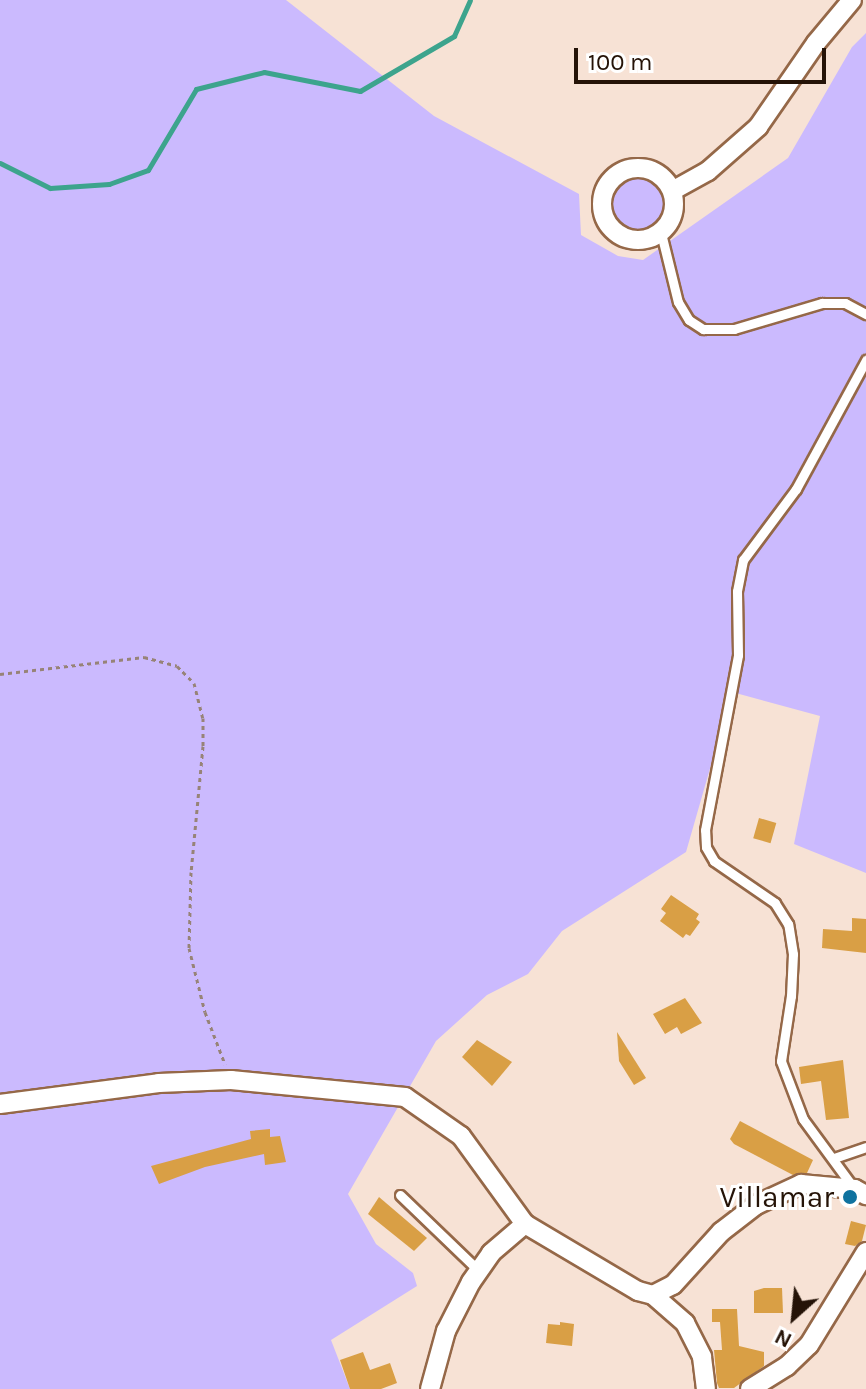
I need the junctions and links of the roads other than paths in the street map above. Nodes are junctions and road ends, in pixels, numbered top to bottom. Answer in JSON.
{"nodes":[{"id":1,"x":852,"y":0,"type":"edge"},
{"id":2,"x":672,"y":191,"type":"junction"},
{"id":3,"x":661,"y":233,"type":"junction"},
{"id":4,"x":866,"y":314,"type":"edge"},
{"id":5,"x":866,"y":360,"type":"edge"},
{"id":6,"x":0,"y":1104,"type":"edge"},
{"id":7,"x":866,"y":1147,"type":"edge"},
{"id":8,"x":834,"y":1158,"type":"junction"},
{"id":9,"x":860,"y":1192,"type":"edge"},
{"id":10,"x":400,"y":1195,"type":"dead end"},
{"id":11,"x":525,"y":1224,"type":"junction"},
{"id":12,"x":866,"y":1252,"type":"edge"},
{"id":13,"x":479,"y":1271,"type":"junction"},
{"id":14,"x":653,"y":1295,"type":"junction"},
{"id":15,"x":430,"y":1389,"type":"edge"},
{"id":16,"x":706,"y":1389,"type":"edge"},
{"id":17,"x":750,"y":1389,"type":"edge"}],
"edges":[{"from":1,"to":2,"type":"street"},
{"from":2,"to":3,"type":"street"},
{"from":2,"to":3,"type":"street"},
{"from":3,"to":4,"type":"lane"},
{"from":5,"to":8,"type":"lane"},
{"from":6,"to":11,"type":"street"},
{"from":7,"to":8,"type":"lane"},
{"from":8,"to":9,"type":"lane"},
{"from":9,"to":14,"type":"street"},
{"from":10,"to":13,"type":"lane"},
{"from":11,"to":13,"type":"street"},
{"from":11,"to":14,"type":"street"},
{"from":12,"to":17,"type":"street"},
{"from":13,"to":15,"type":"street"},
{"from":14,"to":16,"type":"street"}]}
